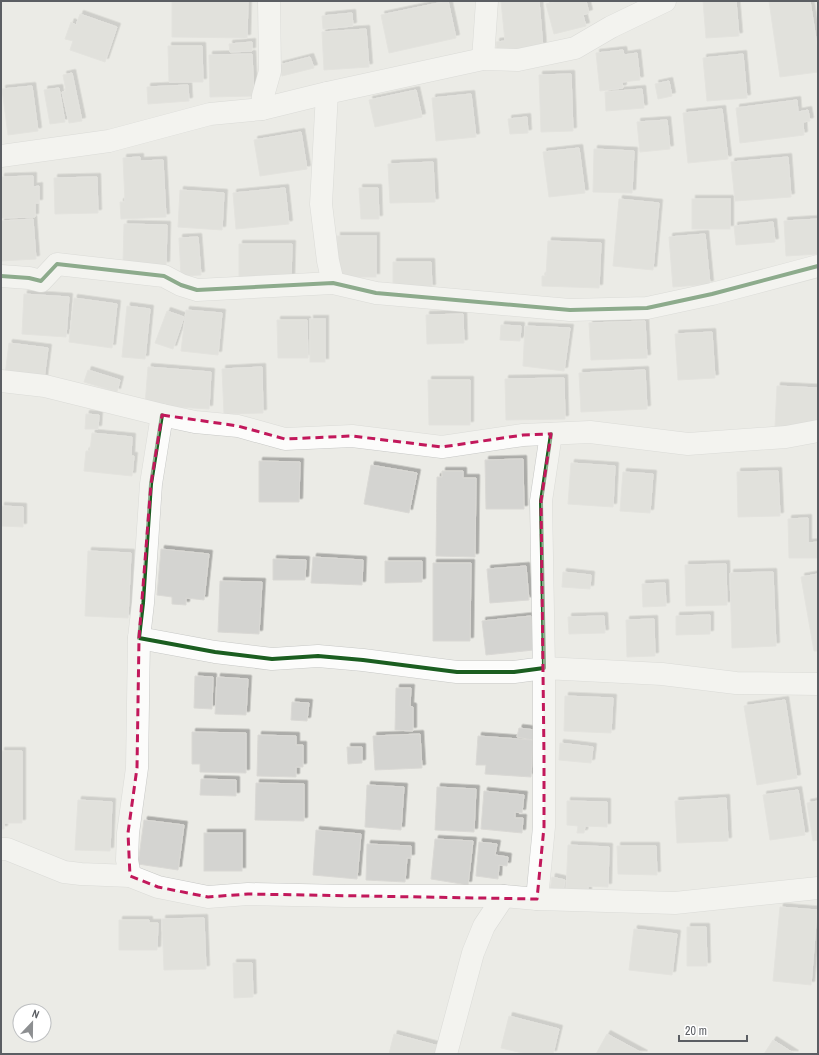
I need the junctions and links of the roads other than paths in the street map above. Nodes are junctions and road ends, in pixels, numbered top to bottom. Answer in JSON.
{"nodes":[{"id":1,"x":269,"y":1,"type":"edge"},
{"id":2,"x":487,"y":1,"type":"edge"},
{"id":3,"x":665,"y":1,"type":"edge"},
{"id":4,"x":483,"y":59,"type":"junction"},
{"id":5,"x":327,"y":93,"type":"junction"},
{"id":6,"x":262,"y":110,"type":"junction"},
{"id":7,"x":1,"y":156,"type":"edge"},
{"id":8,"x":818,"y":266,"type":"edge"},
{"id":9,"x":1,"y":276,"type":"edge"},
{"id":10,"x":333,"y":283,"type":"junction"},
{"id":11,"x":1,"y":381,"type":"edge"},
{"id":12,"x":162,"y":415,"type":"junction"},
{"id":13,"x":818,"y":432,"type":"edge"},
{"id":14,"x":551,"y":434,"type":"junction"},
{"id":15,"x":139,"y":638,"type":"junction"},
{"id":16,"x":544,"y":668,"type":"junction"},
{"id":17,"x":818,"y":684,"type":"edge"},
{"id":18,"x":1,"y":849,"type":"edge"},
{"id":19,"x":130,"y":876,"type":"junction"},
{"id":20,"x":818,"y":888,"type":"edge"},
{"id":21,"x":504,"y":896,"type":"junction"},
{"id":22,"x":537,"y":899,"type":"junction"},
{"id":23,"x":451,"y":1052,"type":"edge"}],
"edges":[{"from":1,"to":6,"type":"street"},
{"from":2,"to":4,"type":"street"},
{"from":3,"to":4,"type":"street"},
{"from":4,"to":5,"type":"street"},
{"from":5,"to":6,"type":"street"},
{"from":5,"to":10,"type":"street"},
{"from":6,"to":7,"type":"street"},
{"from":8,"to":10,"type":"street"},
{"from":9,"to":10,"type":"street"},
{"from":11,"to":12,"type":"street"},
{"from":12,"to":14,"type":"street"},
{"from":12,"to":15,"type":"street"},
{"from":13,"to":14,"type":"street"},
{"from":14,"to":16,"type":"street"},
{"from":15,"to":16,"type":"street"},
{"from":15,"to":19,"type":"street"},
{"from":16,"to":17,"type":"street"},
{"from":16,"to":22,"type":"street"},
{"from":18,"to":19,"type":"street"},
{"from":19,"to":21,"type":"street"},
{"from":20,"to":22,"type":"street"},
{"from":21,"to":22,"type":"street"},
{"from":21,"to":23,"type":"street"}]}
